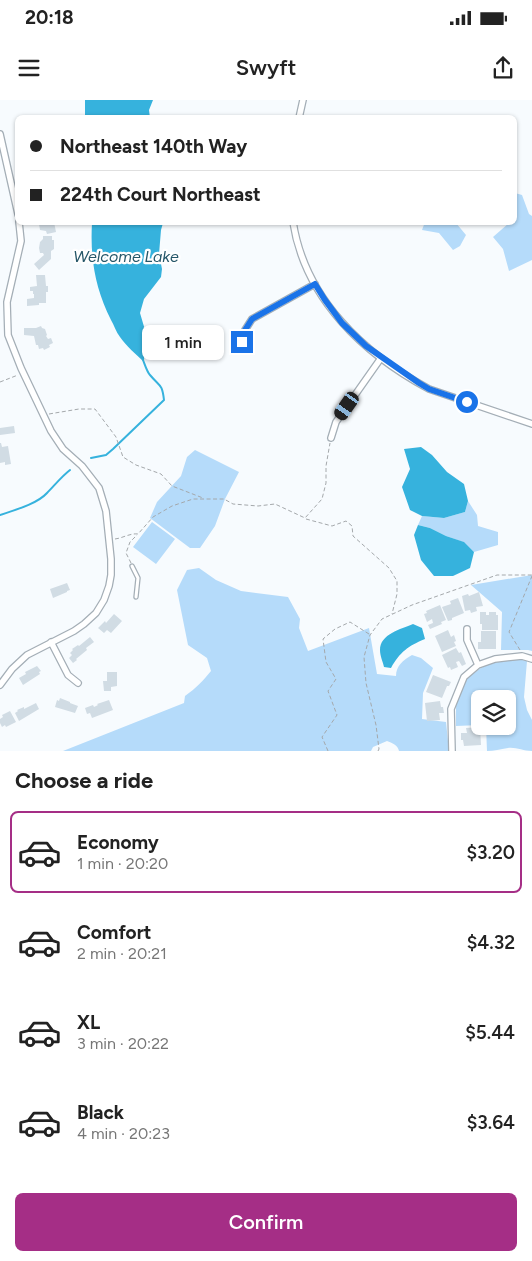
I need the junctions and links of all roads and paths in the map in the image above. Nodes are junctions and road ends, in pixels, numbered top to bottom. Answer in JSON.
{"nodes":[{"id":1,"x":302,"y":100,"type":"edge"},
{"id":2,"x":300,"y":115,"type":"edge"},
{"id":3,"x":0,"y":134,"type":"edge"},
{"id":4,"x":15,"y":201,"type":"edge"},
{"id":5,"x":19,"y":225,"type":"edge"},
{"id":6,"x":294,"y":225,"type":"edge"},
{"id":7,"x":315,"y":284,"type":"junction"},
{"id":8,"x":242,"y":342,"type":"dead end"},
{"id":9,"x":381,"y":358,"type":"junction"},
{"id":10,"x":24,"y":373,"type":"junction"},
{"id":11,"x":0,"y":382,"type":"edge"},
{"id":12,"x":44,"y":415,"type":"junction"},
{"id":13,"x":532,"y":424,"type":"edge"},
{"id":14,"x":331,"y":438,"type":"joint"},
{"id":15,"x":203,"y":498,"type":"junction"},
{"id":16,"x":305,"y":518,"type":"junction"},
{"id":17,"x":138,"y":534,"type":"junction"},
{"id":18,"x":109,"y":539,"type":"junction"},
{"id":19,"x":132,"y":566,"type":"joint"},
{"id":20,"x":532,"y":575,"type":"edge"},
{"id":21,"x":136,"y":596,"type":"dead end"},
{"id":22,"x":392,"y":614,"type":"junction"},
{"id":23,"x":467,"y":629,"type":"dead end"},
{"id":24,"x":370,"y":635,"type":"junction"},
{"id":25,"x":51,"y":642,"type":"junction"},
{"id":26,"x":522,"y":656,"type":"junction"},
{"id":27,"x":532,"y":659,"type":"edge"},
{"id":28,"x":478,"y":665,"type":"junction"},
{"id":29,"x":78,"y":683,"type":"dead end"},
{"id":30,"x":0,"y":685,"type":"edge"},
{"id":31,"x":328,"y":751,"type":"edge"},
{"id":32,"x":378,"y":751,"type":"edge"},
{"id":33,"x":452,"y":751,"type":"edge"}],
"edges":[{"from":1,"to":2,"type":"street"},
{"from":3,"to":4,"type":"street"},
{"from":5,"to":10,"type":"street"},
{"from":6,"to":7,"type":"street"},
{"from":7,"to":8,"type":"street"},
{"from":7,"to":9,"type":"street"},
{"from":9,"to":13,"type":"street"},
{"from":9,"to":14,"type":"street"},
{"from":10,"to":11,"type":"path"},
{"from":10,"to":12,"type":"street"},
{"from":12,"to":15,"type":"path"},
{"from":12,"to":18,"type":"street"},
{"from":14,"to":16,"type":"path"},
{"from":15,"to":16,"type":"path"},
{"from":15,"to":17,"type":"path"},
{"from":16,"to":22,"type":"path"},
{"from":17,"to":18,"type":"path"},
{"from":17,"to":19,"type":"path"},
{"from":18,"to":25,"type":"street"},
{"from":19,"to":21,"type":"lane"},
{"from":20,"to":22,"type":"path"},
{"from":20,"to":26,"type":"path"},
{"from":22,"to":24,"type":"path"},
{"from":23,"to":28,"type":"street"},
{"from":24,"to":31,"type":"path"},
{"from":24,"to":32,"type":"path"},
{"from":25,"to":29,"type":"street"},
{"from":25,"to":30,"type":"street"},
{"from":26,"to":27,"type":"street"},
{"from":26,"to":28,"type":"street"},
{"from":28,"to":33,"type":"street"}]}
